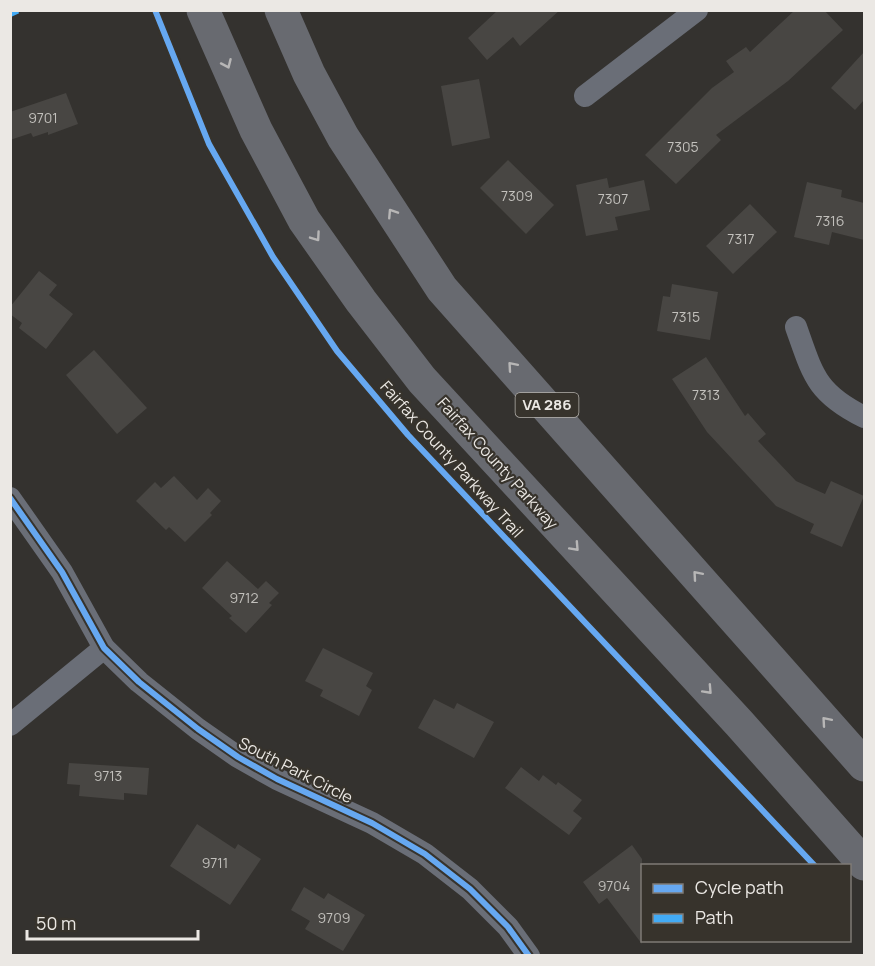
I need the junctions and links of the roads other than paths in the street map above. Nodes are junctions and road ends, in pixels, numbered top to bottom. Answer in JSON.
{"nodes":[{"id":1,"x":203,"y":10,"type":"edge"},
{"id":2,"x":280,"y":10,"type":"edge"},
{"id":3,"x":697,"y":10,"type":"edge"},
{"id":4,"x":585,"y":96,"type":"dead end"},
{"id":5,"x":796,"y":327,"type":"dead end"},
{"id":6,"x":864,"y":417,"type":"edge"},
{"id":7,"x":10,"y":498,"type":"edge"},
{"id":8,"x":104,"y":648,"type":"junction"},
{"id":9,"x":10,"y":725,"type":"edge"},
{"id":10,"x":864,"y":765,"type":"edge"},
{"id":11,"x":864,"y":864,"type":"edge"},
{"id":12,"x":529,"y":956,"type":"edge"}],
"edges":[{"from":1,"to":11,"type":"highway","name":"Fairfax County Parkway","one_way":true},
{"from":10,"to":2,"type":"highway","number":"VA 286","one_way":true},
{"from":3,"to":4,"type":"street"},
{"from":5,"to":6,"type":"street"},
{"from":7,"to":8,"type":"street","name":"South Park Circle"},
{"from":8,"to":9,"type":"street"},
{"from":8,"to":12,"type":"street","name":"South Park Circle"}]}
